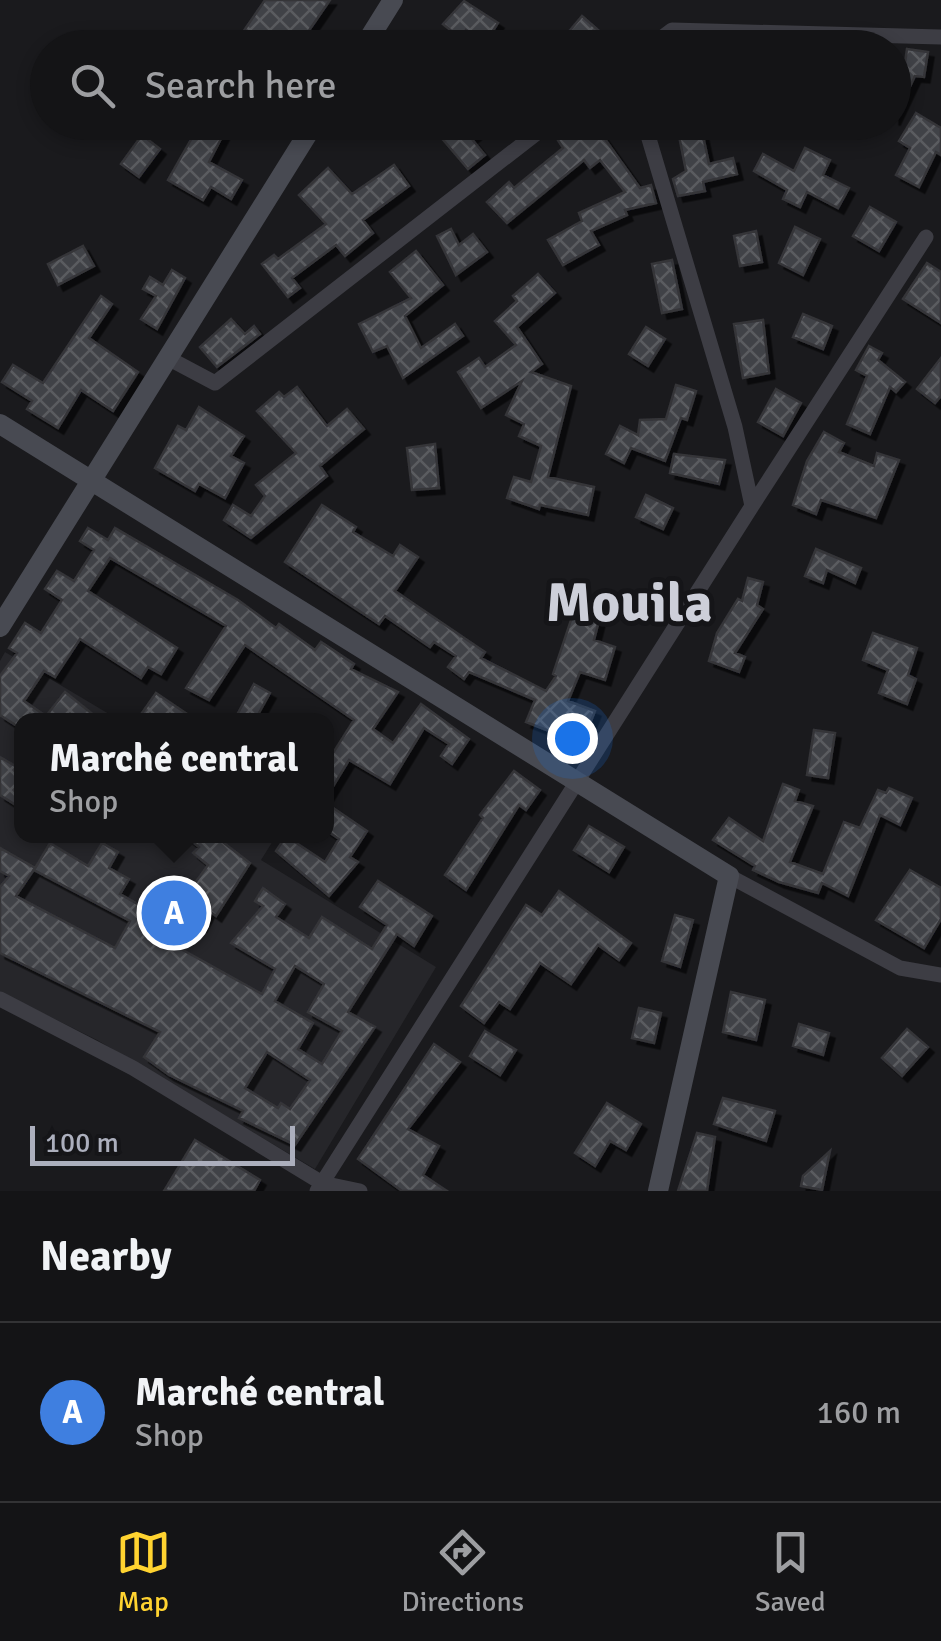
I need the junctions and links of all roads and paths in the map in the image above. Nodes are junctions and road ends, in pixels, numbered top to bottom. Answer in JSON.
{"nodes":[{"id":1,"x":393,"y":0,"type":"edge"},
{"id":2,"x":374,"y":30,"type":"edge"},
{"id":3,"x":911,"y":37,"type":"edge"},
{"id":4,"x":941,"y":38,"type":"edge"},
{"id":5,"x":304,"y":140,"type":"edge"},
{"id":6,"x":528,"y":140,"type":"edge"},
{"id":7,"x":649,"y":140,"type":"edge"},
{"id":8,"x":926,"y":237,"type":"dead end"},
{"id":9,"x":166,"y":358,"type":"junction"},
{"id":10,"x":0,"y":424,"type":"edge"},
{"id":11,"x":91,"y":480,"type":"junction"},
{"id":12,"x":752,"y":506,"type":"junction"},
{"id":13,"x":0,"y":627,"type":"edge"},
{"id":14,"x":577,"y":781,"type":"junction"},
{"id":15,"x":730,"y":876,"type":"junction"},
{"id":16,"x":941,"y":975,"type":"edge"},
{"id":17,"x":0,"y":999,"type":"edge"},
{"id":18,"x":320,"y":1187,"type":"edge"},
{"id":19,"x":360,"y":1191,"type":"edge"},
{"id":20,"x":658,"y":1191,"type":"edge"}],
"edges":[{"from":1,"to":2,"type":"street"},
{"from":3,"to":4,"type":"street"},
{"from":5,"to":9,"type":"street"},
{"from":6,"to":9,"type":"street"},
{"from":7,"to":12,"type":"street"},
{"from":8,"to":12,"type":"street"},
{"from":9,"to":11,"type":"street"},
{"from":10,"to":11,"type":"street"},
{"from":11,"to":13,"type":"street"},
{"from":11,"to":14,"type":"street"},
{"from":12,"to":14,"type":"street"},
{"from":14,"to":15,"type":"street"},
{"from":14,"to":18,"type":"street"},
{"from":15,"to":16,"type":"street"},
{"from":15,"to":20,"type":"street"},
{"from":17,"to":18,"type":"street"},
{"from":18,"to":19,"type":"street"}]}
